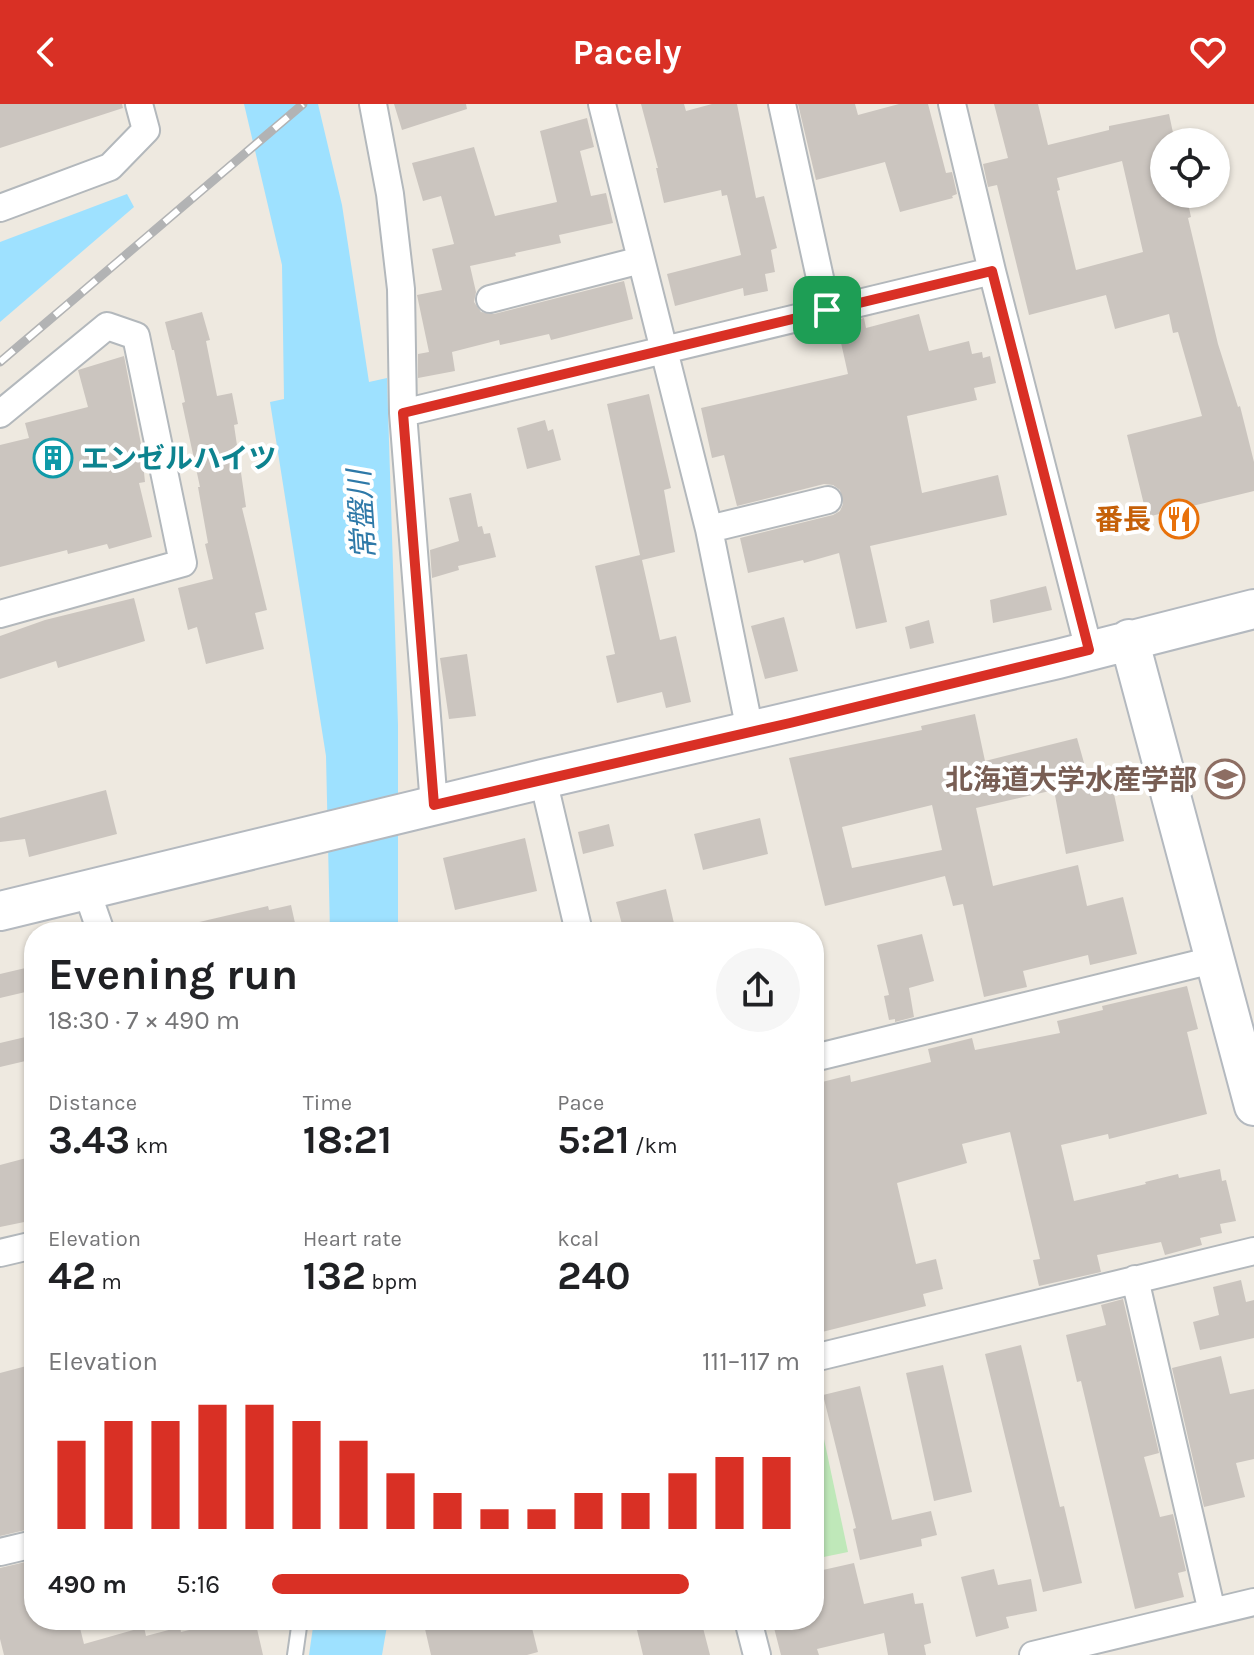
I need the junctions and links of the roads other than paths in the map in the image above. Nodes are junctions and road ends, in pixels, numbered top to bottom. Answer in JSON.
{"nodes":[{"id":1,"x":139,"y":104,"type":"edge"},
{"id":2,"x":373,"y":104,"type":"edge"},
{"id":3,"x":602,"y":104,"type":"edge"},
{"id":4,"x":782,"y":104,"type":"edge"},
{"id":5,"x":952,"y":104,"type":"edge"},
{"id":6,"x":0,"y":208,"type":"edge"},
{"id":7,"x":641,"y":260,"type":"junction"},
{"id":8,"x":992,"y":271,"type":"junction"},
{"id":9,"x":490,"y":299,"type":"dead end"},
{"id":10,"x":827,"y":310,"type":"junction"},
{"id":11,"x":666,"y":349,"type":"junction"},
{"id":12,"x":403,"y":413,"type":"junction"},
{"id":13,"x":0,"y":414,"type":"edge"},
{"id":14,"x":828,"y":500,"type":"dead end"},
{"id":15,"x":709,"y":529,"type":"junction"},
{"id":16,"x":1254,"y":609,"type":"edge"},
{"id":17,"x":0,"y":614,"type":"edge"},
{"id":18,"x":1129,"y":639,"type":"junction"},
{"id":19,"x":1089,"y":650,"type":"junction"},
{"id":20,"x":750,"y":731,"type":"junction"},
{"id":21,"x":543,"y":779,"type":"junction"},
{"id":22,"x":421,"y":808,"type":"junction"},
{"id":23,"x":86,"y":889,"type":"junction"},
{"id":24,"x":0,"y":911,"type":"edge"},
{"id":25,"x":98,"y":922,"type":"edge"},
{"id":26,"x":577,"y":922,"type":"edge"},
{"id":27,"x":1213,"y":960,"type":"junction"},
{"id":28,"x":824,"y":1056,"type":"edge"},
{"id":29,"x":1254,"y":1106,"type":"edge"},
{"id":30,"x":24,"y":1247,"type":"edge"},
{"id":31,"x":1254,"y":1251,"type":"edge"},
{"id":32,"x":0,"y":1253,"type":"edge"},
{"id":33,"x":1135,"y":1279,"type":"junction"},
{"id":34,"x":824,"y":1356,"type":"edge"},
{"id":35,"x":24,"y":1546,"type":"edge"},
{"id":36,"x":0,"y":1552,"type":"edge"},
{"id":37,"x":1254,"y":1602,"type":"edge"},
{"id":38,"x":1212,"y":1612,"type":"junction"},
{"id":39,"x":299,"y":1630,"type":"edge"},
{"id":40,"x":751,"y":1630,"type":"edge"},
{"id":41,"x":295,"y":1655,"type":"edge"},
{"id":42,"x":757,"y":1655,"type":"edge"},
{"id":43,"x":1033,"y":1655,"type":"edge"}],
"edges":[{"from":1,"to":6,"type":"street"},
{"from":2,"to":12,"type":"street"},
{"from":3,"to":7,"type":"street"},
{"from":4,"to":10,"type":"street"},
{"from":5,"to":8,"type":"street"},
{"from":7,"to":9,"type":"street"},
{"from":7,"to":11,"type":"street"},
{"from":8,"to":10,"type":"street"},
{"from":8,"to":19,"type":"street"},
{"from":10,"to":11,"type":"street"},
{"from":11,"to":12,"type":"street"},
{"from":11,"to":15,"type":"street"},
{"from":12,"to":22,"type":"street"},
{"from":13,"to":17,"type":"street"},
{"from":14,"to":15,"type":"street"},
{"from":15,"to":20,"type":"street"},
{"from":16,"to":18,"type":"street"},
{"from":18,"to":19,"type":"street"},
{"from":18,"to":27,"type":"street"},
{"from":19,"to":20,"type":"street"},
{"from":20,"to":21,"type":"street"},
{"from":21,"to":22,"type":"street"},
{"from":21,"to":26,"type":"street"},
{"from":22,"to":23,"type":"street"},
{"from":23,"to":24,"type":"street"},
{"from":23,"to":25,"type":"street"},
{"from":27,"to":28,"type":"street"},
{"from":27,"to":29,"type":"street"},
{"from":30,"to":32,"type":"street"},
{"from":31,"to":33,"type":"street"},
{"from":33,"to":34,"type":"street"},
{"from":33,"to":38,"type":"street"},
{"from":35,"to":36,"type":"street"},
{"from":37,"to":38,"type":"street"},
{"from":38,"to":43,"type":"street"},
{"from":39,"to":41,"type":"lane"},
{"from":40,"to":42,"type":"street"}]}
